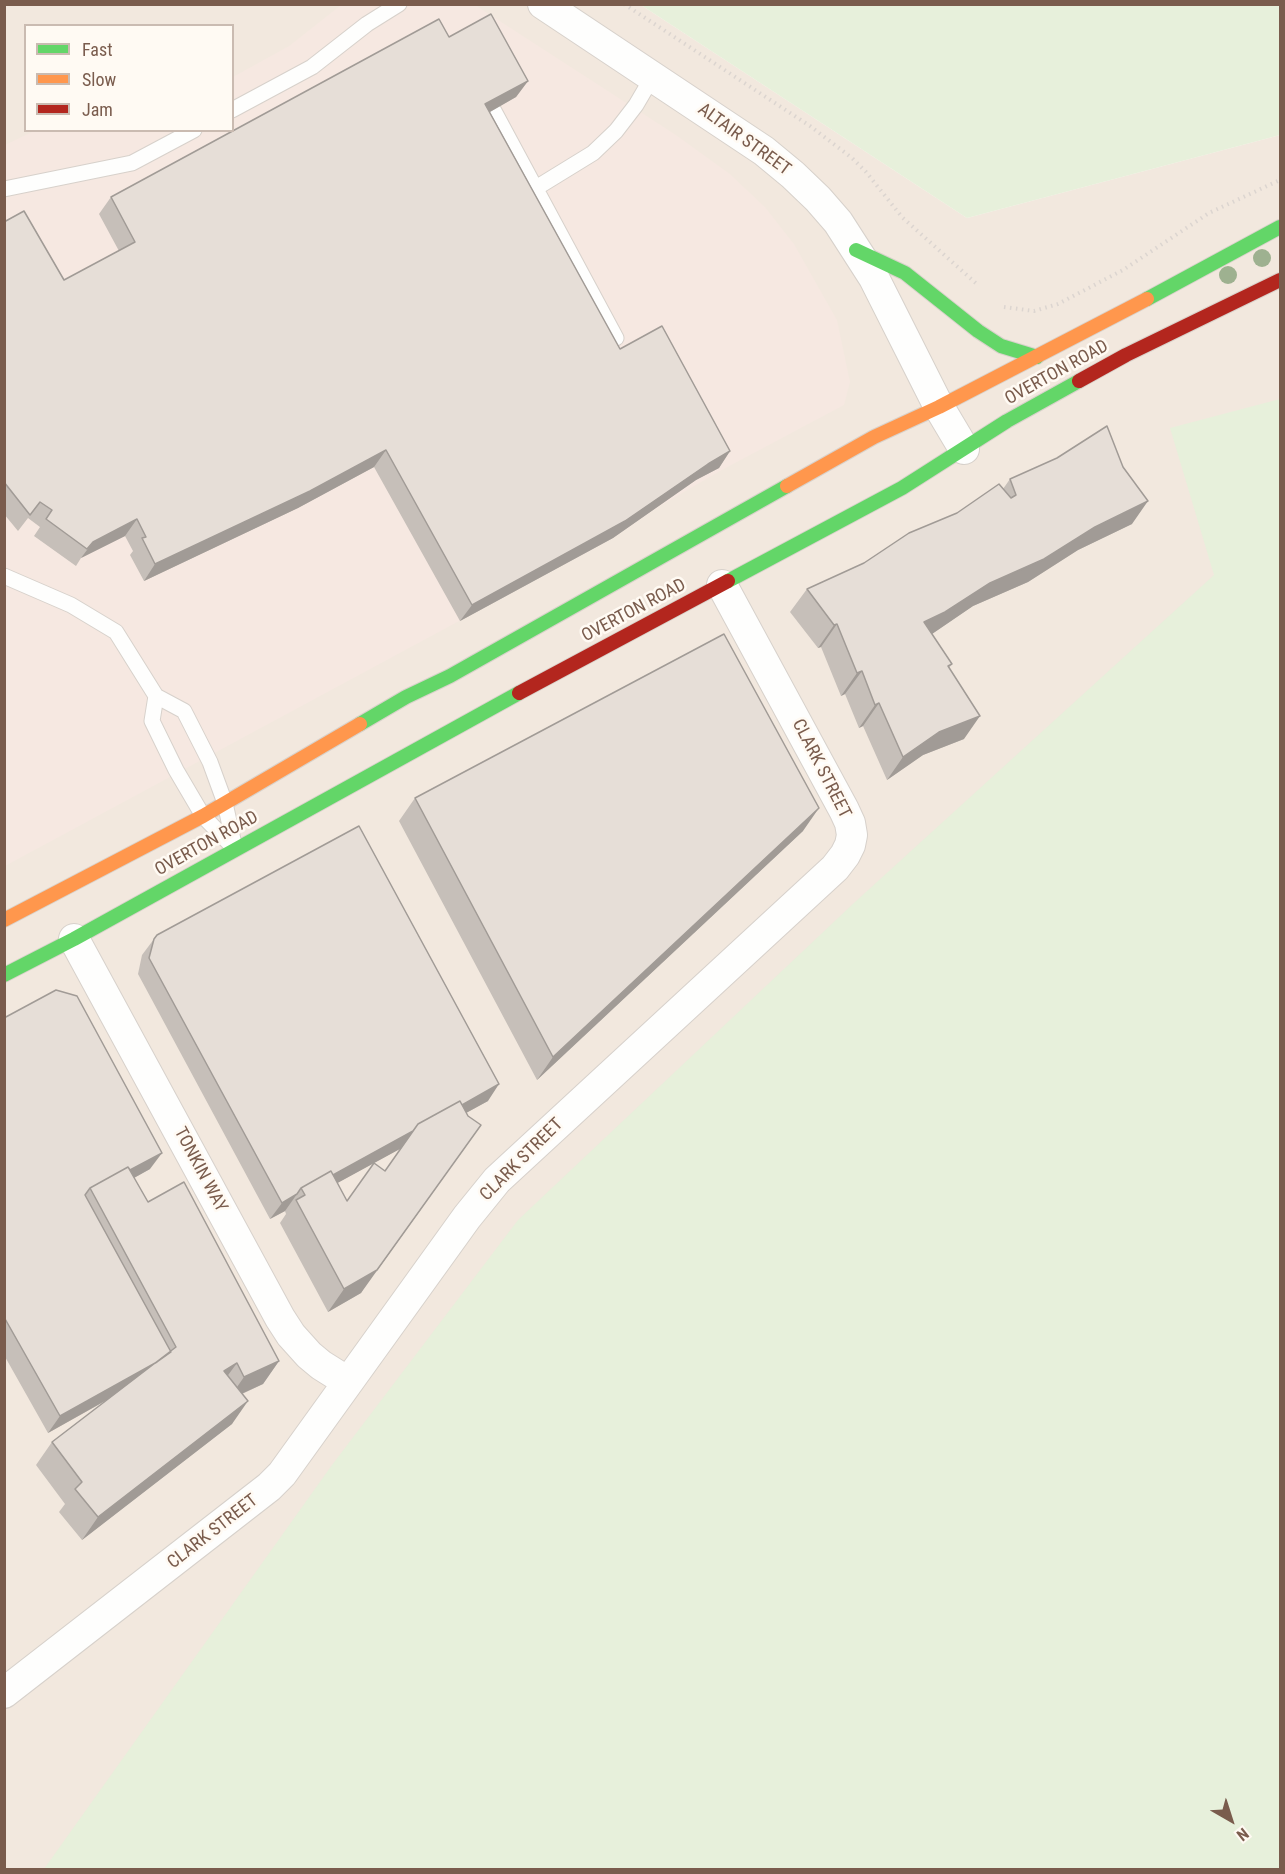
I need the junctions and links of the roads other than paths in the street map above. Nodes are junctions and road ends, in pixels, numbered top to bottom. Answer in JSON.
{"nodes":[{"id":1,"x":399,"y":4,"type":"edge"},
{"id":2,"x":543,"y":4,"type":"edge"},
{"id":3,"x":652,"y":76,"type":"junction"},
{"id":4,"x":234,"y":109,"type":"edge"},
{"id":5,"x":494,"y":111,"type":"edge"},
{"id":6,"x":190,"y":132,"type":"edge"},
{"id":7,"x":536,"y":188,"type":"junction"},
{"id":8,"x":4,"y":189,"type":"edge"},
{"id":9,"x":1281,"y":227,"type":"edge"},
{"id":10,"x":856,"y":250,"type":"junction"},
{"id":11,"x":1281,"y":280,"type":"edge"},
{"id":12,"x":616,"y":338,"type":"edge"},
{"id":13,"x":1037,"y":357,"type":"junction"},
{"id":14,"x":939,"y":407,"type":"junction"},
{"id":15,"x":964,"y":449,"type":"junction"},
{"id":16,"x":4,"y":576,"type":"edge"},
{"id":17,"x":722,"y":585,"type":"junction"},
{"id":18,"x":156,"y":696,"type":"junction"},
{"id":19,"x":225,"y":803,"type":"junction"},
{"id":20,"x":203,"y":816,"type":"junction"},
{"id":21,"x":235,"y":849,"type":"junction"},
{"id":22,"x":4,"y":920,"type":"edge"},
{"id":23,"x":74,"y":939,"type":"junction"},
{"id":24,"x":4,"y":975,"type":"edge"},
{"id":25,"x":348,"y":1382,"type":"junction"},
{"id":26,"x":4,"y":1693,"type":"edge"}],
"edges":[{"from":1,"to":4,"type":"lane"},
{"from":2,"to":3,"type":"street","name":"ALTAIR STREET"},
{"from":3,"to":7,"type":"lane"},
{"from":3,"to":10,"type":"street","name":"ALTAIR STREET"},
{"from":5,"to":7,"type":"lane"},
{"from":6,"to":8,"type":"lane"},
{"from":7,"to":12,"type":"lane"},
{"from":9,"to":13,"type":"street","name":"OVERTON ROAD"},
{"from":10,"to":13,"type":"street"},
{"from":10,"to":14,"type":"street","name":"ALTAIR STREET"},
{"from":11,"to":15,"type":"street","name":"OVERTON ROAD"},
{"from":13,"to":14,"type":"street","name":"OVERTON ROAD"},
{"from":14,"to":15,"type":"street","name":"ALTAIR STREET"},
{"from":14,"to":19,"type":"street","name":"OVERTON ROAD"},
{"from":15,"to":17,"type":"street","name":"OVERTON ROAD"},
{"from":16,"to":18,"type":"lane"},
{"from":17,"to":21,"type":"street","name":"OVERTON ROAD"},
{"from":17,"to":25,"type":"street","name":"CLARK STREET"},
{"from":18,"to":19,"type":"lane"},
{"from":18,"to":20,"type":"lane"},
{"from":19,"to":20,"type":"street","name":"OVERTON ROAD"},
{"from":19,"to":21,"type":"lane"},
{"from":20,"to":21,"type":"lane"},
{"from":20,"to":22,"type":"street","name":"OVERTON ROAD"},
{"from":21,"to":23,"type":"street","name":"OVERTON ROAD"},
{"from":23,"to":24,"type":"street","name":"OVERTON ROAD"},
{"from":23,"to":25,"type":"street","name":"TONKIN WAY"},
{"from":25,"to":26,"type":"street","name":"CLARK STREET"}]}
